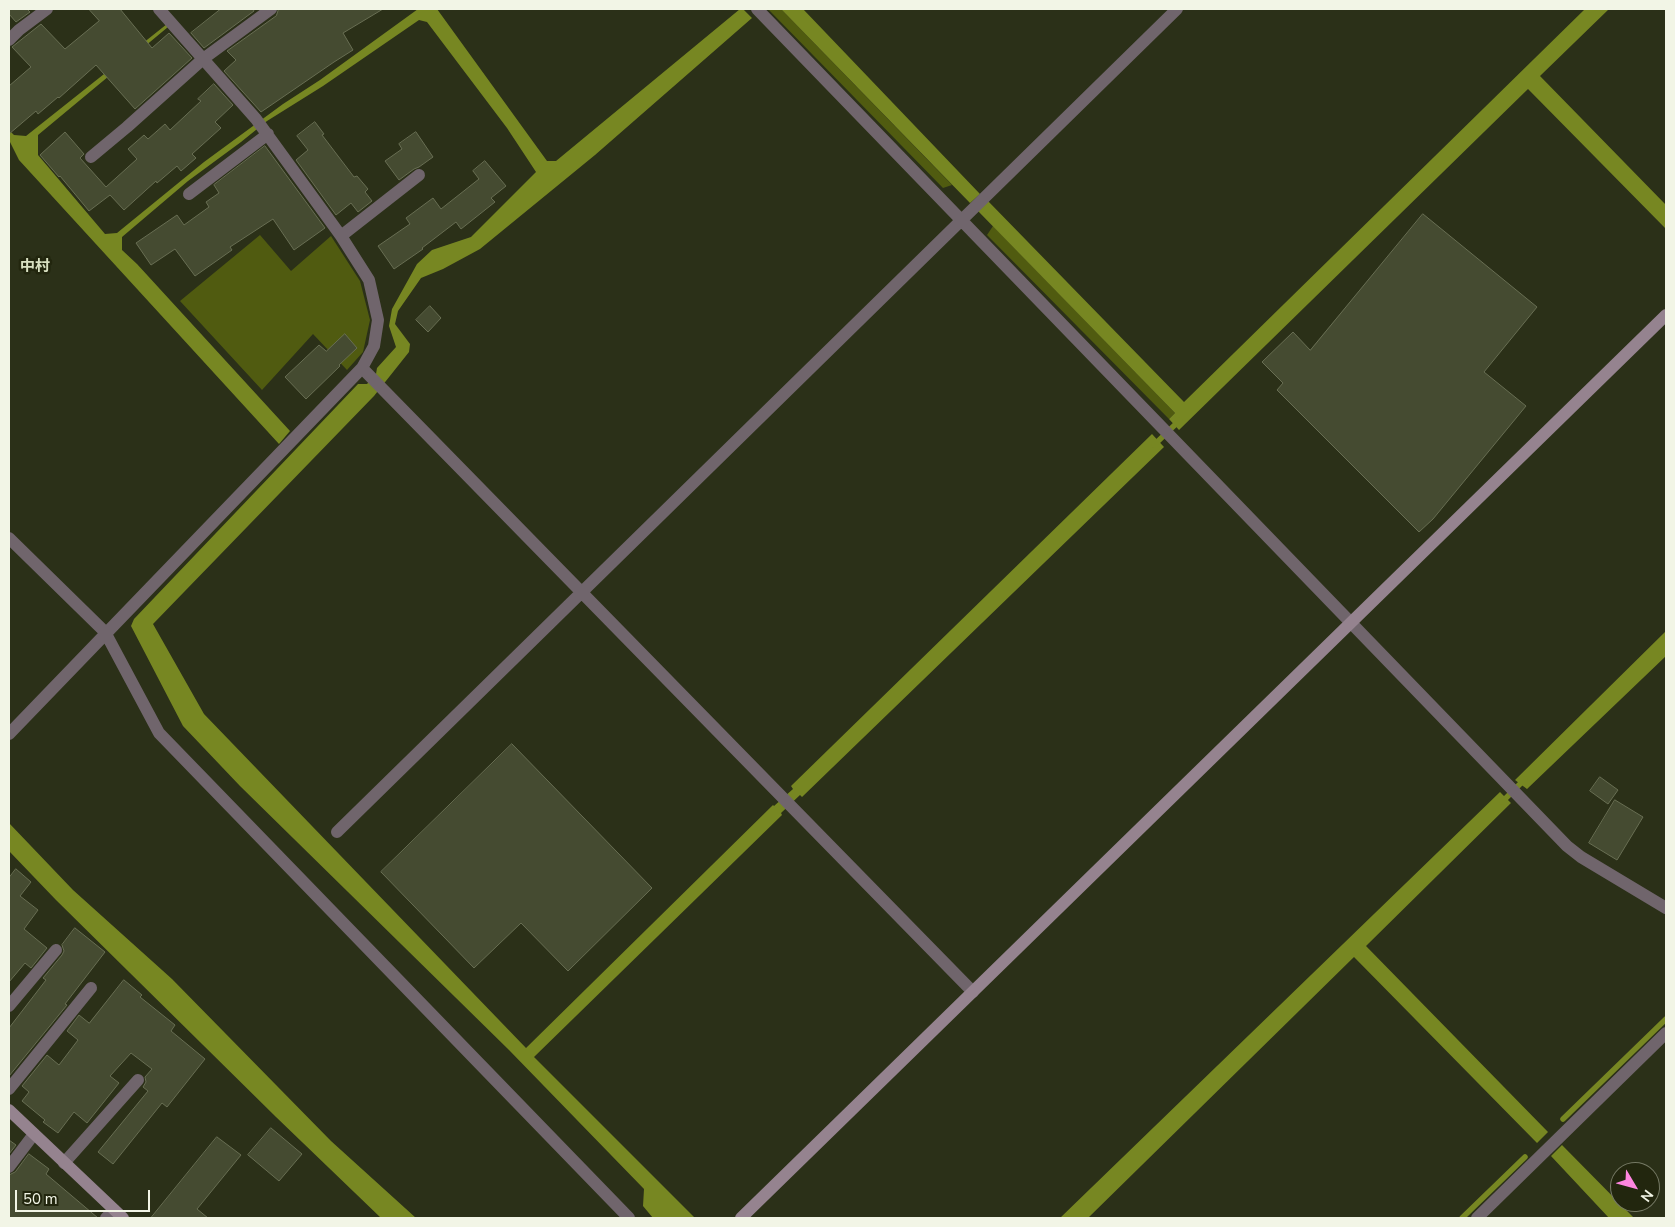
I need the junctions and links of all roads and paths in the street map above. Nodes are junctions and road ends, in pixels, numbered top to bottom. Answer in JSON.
{"nodes":[{"id":1,"x":47,"y":9,"type":"edge"},
{"id":2,"x":159,"y":9,"type":"edge"},
{"id":3,"x":271,"y":9,"type":"edge"},
{"id":4,"x":757,"y":9,"type":"edge"},
{"id":5,"x":1177,"y":9,"type":"edge"},
{"id":6,"x":9,"y":40,"type":"edge"},
{"id":7,"x":204,"y":59,"type":"junction"},
{"id":8,"x":262,"y":127,"type":"junction"},
{"id":9,"x":91,"y":157,"type":"dead end"},
{"id":10,"x":419,"y":176,"type":"dead end"},
{"id":11,"x":189,"y":194,"type":"dead end"},
{"id":12,"x":961,"y":219,"type":"junction"},
{"id":13,"x":341,"y":236,"type":"junction"},
{"id":14,"x":1666,"y":315,"type":"edge"},
{"id":15,"x":366,"y":372,"type":"junction"},
{"id":16,"x":9,"y":538,"type":"edge"},
{"id":17,"x":581,"y":591,"type":"junction"},
{"id":18,"x":1351,"y":623,"type":"junction"},
{"id":19,"x":105,"y":632,"type":"junction"},
{"id":20,"x":9,"y":734,"type":"edge"},
{"id":21,"x":337,"y":832,"type":"dead end"},
{"id":22,"x":1666,"y":908,"type":"edge"},
{"id":23,"x":56,"y":950,"type":"dead end"},
{"id":24,"x":91,"y":988,"type":"dead end"},
{"id":25,"x":973,"y":992,"type":"junction"},
{"id":26,"x":9,"y":1006,"type":"edge"},
{"id":27,"x":1666,"y":1033,"type":"edge"},
{"id":28,"x":138,"y":1080,"type":"dead end"},
{"id":29,"x":9,"y":1089,"type":"edge"},
{"id":30,"x":9,"y":1110,"type":"edge"},
{"id":31,"x":34,"y":1134,"type":"junction"},
{"id":32,"x":64,"y":1163,"type":"junction"},
{"id":33,"x":9,"y":1167,"type":"edge"},
{"id":34,"x":114,"y":1216,"type":"edge"},
{"id":35,"x":629,"y":1218,"type":"edge"},
{"id":36,"x":741,"y":1218,"type":"edge"},
{"id":37,"x":1476,"y":1218,"type":"edge"}],
"edges":[{"from":1,"to":6,"type":"street"},
{"from":2,"to":7,"type":"street"},
{"from":3,"to":7,"type":"street"},
{"from":4,"to":12,"type":"street"},
{"from":5,"to":12,"type":"street"},
{"from":7,"to":8,"type":"street"},
{"from":7,"to":9,"type":"street"},
{"from":8,"to":11,"type":"street"},
{"from":8,"to":13,"type":"street"},
{"from":10,"to":13,"type":"street"},
{"from":12,"to":17,"type":"street"},
{"from":12,"to":18,"type":"street"},
{"from":13,"to":15,"type":"street"},
{"from":14,"to":18,"type":"street"},
{"from":15,"to":17,"type":"street"},
{"from":15,"to":19,"type":"street"},
{"from":16,"to":19,"type":"street"},
{"from":17,"to":21,"type":"street"},
{"from":17,"to":25,"type":"street"},
{"from":18,"to":22,"type":"street"},
{"from":18,"to":25,"type":"street"},
{"from":19,"to":20,"type":"street"},
{"from":19,"to":35,"type":"street"},
{"from":23,"to":26,"type":"street"},
{"from":24,"to":29,"type":"street"},
{"from":25,"to":36,"type":"street"},
{"from":27,"to":37,"type":"street"},
{"from":28,"to":32,"type":"street"},
{"from":30,"to":31,"type":"street"},
{"from":31,"to":32,"type":"street"},
{"from":31,"to":33,"type":"street"},
{"from":32,"to":34,"type":"street"}]}
